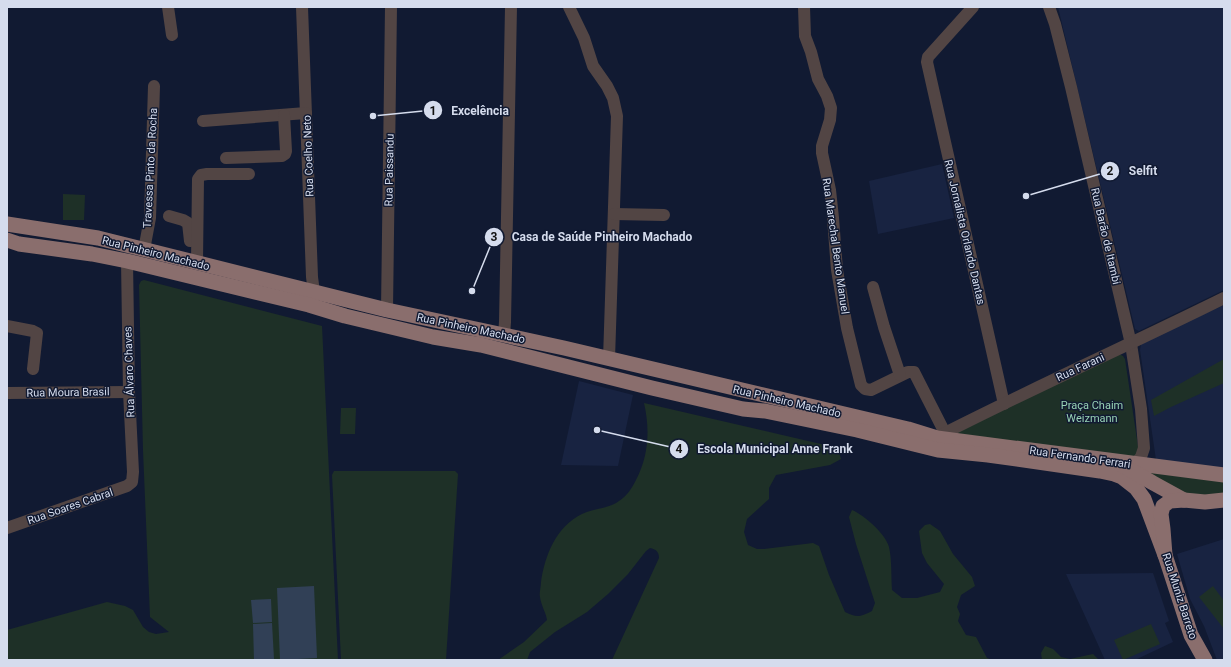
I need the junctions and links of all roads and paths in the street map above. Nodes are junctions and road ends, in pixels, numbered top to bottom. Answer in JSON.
{"nodes":[{"id":1,"x":168,"y":7,"type":"edge"},
{"id":2,"x":302,"y":7,"type":"edge"},
{"id":3,"x":391,"y":7,"type":"edge"},
{"id":4,"x":511,"y":7,"type":"edge"},
{"id":5,"x":569,"y":7,"type":"edge"},
{"id":6,"x":804,"y":7,"type":"edge"},
{"id":7,"x":973,"y":7,"type":"edge"},
{"id":8,"x":1049,"y":7,"type":"edge"},
{"id":9,"x":172,"y":35,"type":"dead end"},
{"id":10,"x":154,"y":86,"type":"dead end"},
{"id":11,"x":306,"y":113,"type":"junction"},
{"id":12,"x":284,"y":115,"type":"junction"},
{"id":13,"x":203,"y":121,"type":"dead end"},
{"id":14,"x":226,"y":158,"type":"dead end"},
{"id":15,"x":249,"y":174,"type":"dead end"},
{"id":16,"x":614,"y":214,"type":"junction"},
{"id":17,"x":664,"y":215,"type":"dead end"},
{"id":18,"x":169,"y":216,"type":"dead end"},
{"id":19,"x":7,"y":219,"type":"edge"},
{"id":20,"x":14,"y":225,"type":"edge"},
{"id":21,"x":11,"y":243,"type":"edge"},
{"id":22,"x":144,"y":250,"type":"junction"},
{"id":23,"x":127,"y":261,"type":"junction"},
{"id":24,"x":193,"y":262,"type":"junction"},
{"id":25,"x":873,"y":287,"type":"dead end"},
{"id":26,"x":1224,"y":298,"type":"edge"},
{"id":27,"x":312,"y":299,"type":"junction"},
{"id":28,"x":387,"y":310,"type":"junction"},
{"id":29,"x":7,"y":326,"type":"edge"},
{"id":30,"x":504,"y":335,"type":"junction"},
{"id":31,"x":1131,"y":344,"type":"junction"},
{"id":32,"x":610,"y":359,"type":"junction"},
{"id":33,"x":33,"y":369,"type":"dead end"},
{"id":34,"x":900,"y":375,"type":"junction"},
{"id":35,"x":129,"y":392,"type":"junction"},
{"id":36,"x":7,"y":393,"type":"edge"},
{"id":37,"x":1004,"y":404,"type":"junction"},
{"id":38,"x":940,"y":440,"type":"junction"},
{"id":39,"x":1117,"y":462,"type":"junction"},
{"id":40,"x":1135,"y":464,"type":"junction"},
{"id":41,"x":1224,"y":475,"type":"edge"},
{"id":42,"x":132,"y":482,"type":"joint"},
{"id":43,"x":1184,"y":500,"type":"junction"},
{"id":44,"x":1224,"y":500,"type":"edge"},
{"id":45,"x":7,"y":528,"type":"edge"},
{"id":46,"x":1165,"y":555,"type":"junction"},
{"id":47,"x":1205,"y":660,"type":"edge"}],
"edges":[{"from":1,"to":9,"type":"street"},
{"from":2,"to":11,"type":"street","name":"Rua Coelho Neto"},
{"from":3,"to":28,"type":"street","name":"Rua Paissandu"},
{"from":4,"to":30,"type":"street"},
{"from":5,"to":16,"type":"street"},
{"from":6,"to":34,"type":"street","name":"Rua Marechal Bento Manuel"},
{"from":7,"to":37,"type":"street","name":"Rua Jornalista Orlando Dantas"},
{"from":8,"to":31,"type":"street","name":"Rua Barão de Itambi"},
{"from":10,"to":22,"type":"street","name":"Travessa Pinto da Rocha"},
{"from":11,"to":12,"type":"street"},
{"from":11,"to":27,"type":"street","name":"Rua Coelho Neto"},
{"from":12,"to":13,"type":"street"},
{"from":12,"to":14,"type":"street"},
{"from":15,"to":24,"type":"street"},
{"from":16,"to":17,"type":"street"},
{"from":16,"to":32,"type":"street"},
{"from":18,"to":24,"type":"street"},
{"from":19,"to":20,"type":"street","name":"Rua Pinheiro Machado"},
{"from":20,"to":22,"type":"main road","name":"Rua Pinheiro Machado"},
{"from":21,"to":23,"type":"main road","name":"Rua Pinheiro Machado"},
{"from":22,"to":24,"type":"main road","name":"Rua Pinheiro Machado"},
{"from":23,"to":27,"type":"main road","name":"Rua Pinheiro Machado"},
{"from":23,"to":35,"type":"street","name":"Rua Álvaro Chaves"},
{"from":24,"to":27,"type":"main road","name":"Rua Pinheiro Machado"},
{"from":25,"to":34,"type":"street"},
{"from":26,"to":31,"type":"street","name":"Rua Farani"},
{"from":27,"to":28,"type":"main road","name":"Rua Pinheiro Machado"},
{"from":27,"to":38,"type":"main road","name":"Rua Pinheiro Machado"},
{"from":28,"to":30,"type":"main road","name":"Rua Pinheiro Machado"},
{"from":29,"to":33,"type":"street"},
{"from":30,"to":32,"type":"main road","name":"Rua Pinheiro Machado"},
{"from":31,"to":37,"type":"street","name":"Rua Farani"},
{"from":31,"to":40,"type":"street","name":"Rua Barão de Itambi"},
{"from":32,"to":38,"type":"main road","name":"Rua Pinheiro Machado"},
{"from":34,"to":38,"type":"street"},
{"from":35,"to":36,"type":"street","name":"Rua Moura Brasil"},
{"from":35,"to":42,"type":"street","name":"Rua Álvaro Chaves"},
{"from":37,"to":38,"type":"street","name":"Rua Farani"},
{"from":38,"to":39,"type":"main road","name":"Rua Fernando Ferrari"},
{"from":38,"to":46,"type":"main road","name":"Rua Fernando Ferrari"},
{"from":39,"to":40,"type":"main road","name":"Rua Fernando Ferrari"},
{"from":39,"to":43,"type":"main road"},
{"from":40,"to":41,"type":"main road","name":"Rua Fernando Ferrari"},
{"from":42,"to":45,"type":"street","name":"Rua Soares Cabral"},
{"from":43,"to":44,"type":"main road"},
{"from":43,"to":46,"type":"main road","name":"Rua Muniz Barreto"},
{"from":46,"to":47,"type":"main road","name":"Rua Muniz Barreto"}]}
